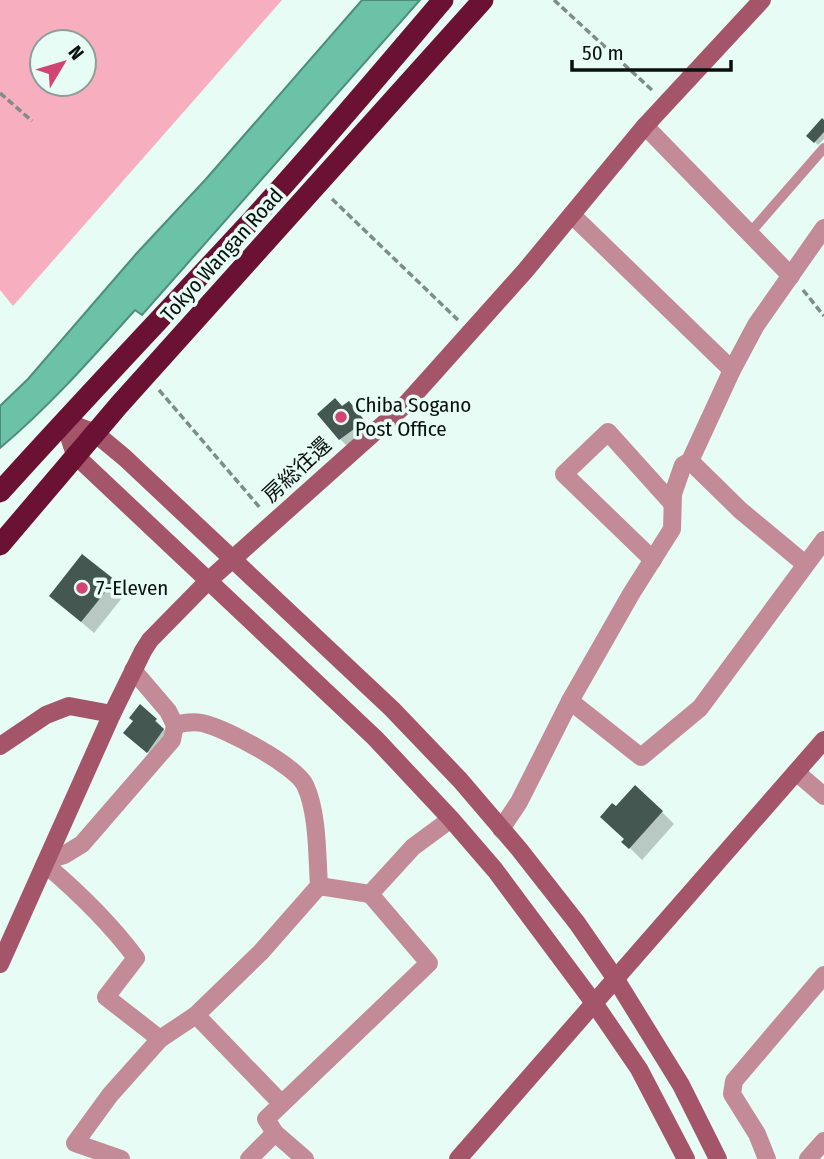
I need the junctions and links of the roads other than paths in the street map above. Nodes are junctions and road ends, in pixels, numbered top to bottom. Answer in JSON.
{"nodes":[{"id":1,"x":443,"y":0,"type":"edge"},
{"id":2,"x":483,"y":0,"type":"edge"},
{"id":3,"x":762,"y":0,"type":"edge"},
{"id":4,"x":646,"y":126,"type":"junction"},
{"id":5,"x":824,"y":148,"type":"edge"},
{"id":6,"x":572,"y":215,"type":"junction"},
{"id":7,"x":824,"y":228,"type":"edge"},
{"id":8,"x":750,"y":233,"type":"junction"},
{"id":9,"x":791,"y":276,"type":"junction"},
{"id":10,"x":732,"y":370,"type":"junction"},
{"id":11,"x":64,"y":421,"type":"junction"},
{"id":12,"x":95,"y":433,"type":"junction"},
{"id":13,"x":75,"y":455,"type":"junction"},
{"id":14,"x":690,"y":461,"type":"junction"},
{"id":15,"x":0,"y":492,"type":"edge"},
{"id":16,"x":671,"y":502,"type":"junction"},
{"id":17,"x":824,"y":540,"type":"edge"},
{"id":18,"x":0,"y":545,"type":"edge"},
{"id":19,"x":233,"y":559,"type":"junction"},
{"id":20,"x":653,"y":560,"type":"junction"},
{"id":21,"x":804,"y":564,"type":"junction"},
{"id":22,"x":208,"y":581,"type":"junction"},
{"id":23,"x":133,"y":670,"type":"junction"},
{"id":24,"x":570,"y":701,"type":"junction"},
{"id":25,"x":112,"y":714,"type":"junction"},
{"id":26,"x":175,"y":725,"type":"junction"},
{"id":27,"x":824,"y":740,"type":"edge"},
{"id":28,"x":0,"y":746,"type":"edge"},
{"id":29,"x":796,"y":772,"type":"junction"},
{"id":30,"x":824,"y":796,"type":"edge"},
{"id":31,"x":451,"y":818,"type":"junction"},
{"id":32,"x":501,"y":829,"type":"junction"},
{"id":33,"x":46,"y":862,"type":"junction"},
{"id":34,"x":319,"y":886,"type":"junction"},
{"id":35,"x":370,"y":894,"type":"junction"},
{"id":36,"x":0,"y":964,"type":"edge"},
{"id":37,"x":824,"y":975,"type":"edge"},
{"id":38,"x":615,"y":978,"type":"junction"},
{"id":39,"x":594,"y":1003,"type":"junction"},
{"id":40,"x":196,"y":1015,"type":"junction"},
{"id":41,"x":160,"y":1039,"type":"junction"},
{"id":42,"x":281,"y":1102,"type":"junction"},
{"id":43,"x":275,"y":1133,"type":"junction"},
{"id":44,"x":824,"y":1141,"type":"edge"},
{"id":45,"x":121,"y":1159,"type":"edge"},
{"id":46,"x":249,"y":1159,"type":"edge"},
{"id":47,"x":305,"y":1159,"type":"edge"},
{"id":48,"x":458,"y":1159,"type":"edge"},
{"id":49,"x":686,"y":1159,"type":"edge"},
{"id":50,"x":718,"y":1159,"type":"edge"},
{"id":51,"x":767,"y":1159,"type":"edge"},
{"id":52,"x":807,"y":1159,"type":"edge"}],
"edges":[{"from":1,"to":11,"type":"highway","name":"Tokyo Wangan Road"},
{"from":2,"to":12,"type":"highway","name":"Tokyo Wangan Road"},
{"from":3,"to":4,"type":"street","name":"房総往還"},
{"from":4,"to":6,"type":"street","name":"房総往還"},
{"from":4,"to":8,"type":"street"},
{"from":5,"to":8,"type":"lane"},
{"from":6,"to":10,"type":"street"},
{"from":6,"to":19,"type":"street","name":"房総往還"},
{"from":7,"to":9,"type":"street"},
{"from":8,"to":9,"type":"street"},
{"from":9,"to":10,"type":"street"},
{"from":10,"to":14,"type":"street"},
{"from":11,"to":12,"type":"street"},
{"from":11,"to":13,"type":"street"},
{"from":11,"to":15,"type":"highway","name":"Tokyo Wangan Road"},
{"from":12,"to":13,"type":"highway","name":"Tokyo Wangan Road"},
{"from":12,"to":19,"type":"street"},
{"from":13,"to":18,"type":"highway","name":"Tokyo Wangan Road"},
{"from":13,"to":22,"type":"street"},
{"from":14,"to":16,"type":"street"},
{"from":14,"to":21,"type":"street"},
{"from":16,"to":20,"type":"street"},
{"from":16,"to":20,"type":"street"},
{"from":17,"to":21,"type":"street"},
{"from":19,"to":22,"type":"street","name":"房総往還"},
{"from":19,"to":32,"type":"street"},
{"from":20,"to":24,"type":"street"},
{"from":21,"to":24,"type":"street"},
{"from":22,"to":23,"type":"street","name":"房総往還"},
{"from":22,"to":31,"type":"street"},
{"from":23,"to":25,"type":"street","name":"房総往還"},
{"from":23,"to":26,"type":"street"},
{"from":24,"to":32,"type":"street"},
{"from":25,"to":28,"type":"street"},
{"from":25,"to":33,"type":"street","name":"房総往還"},
{"from":26,"to":33,"type":"street"},
{"from":26,"to":34,"type":"street"},
{"from":27,"to":29,"type":"street"},
{"from":29,"to":30,"type":"street"},
{"from":29,"to":38,"type":"street"},
{"from":31,"to":35,"type":"street"},
{"from":31,"to":39,"type":"street"},
{"from":32,"to":38,"type":"street"},
{"from":33,"to":36,"type":"street","name":"房総往還"},
{"from":33,"to":41,"type":"street"},
{"from":34,"to":35,"type":"street"},
{"from":34,"to":40,"type":"street"},
{"from":35,"to":42,"type":"street"},
{"from":37,"to":51,"type":"street"},
{"from":38,"to":39,"type":"street"},
{"from":38,"to":50,"type":"street"},
{"from":39,"to":48,"type":"street"},
{"from":39,"to":49,"type":"street"},
{"from":40,"to":41,"type":"street"},
{"from":40,"to":42,"type":"street"},
{"from":41,"to":45,"type":"street"},
{"from":42,"to":43,"type":"street"},
{"from":43,"to":46,"type":"street"},
{"from":43,"to":47,"type":"street"},
{"from":44,"to":52,"type":"street"}]}
